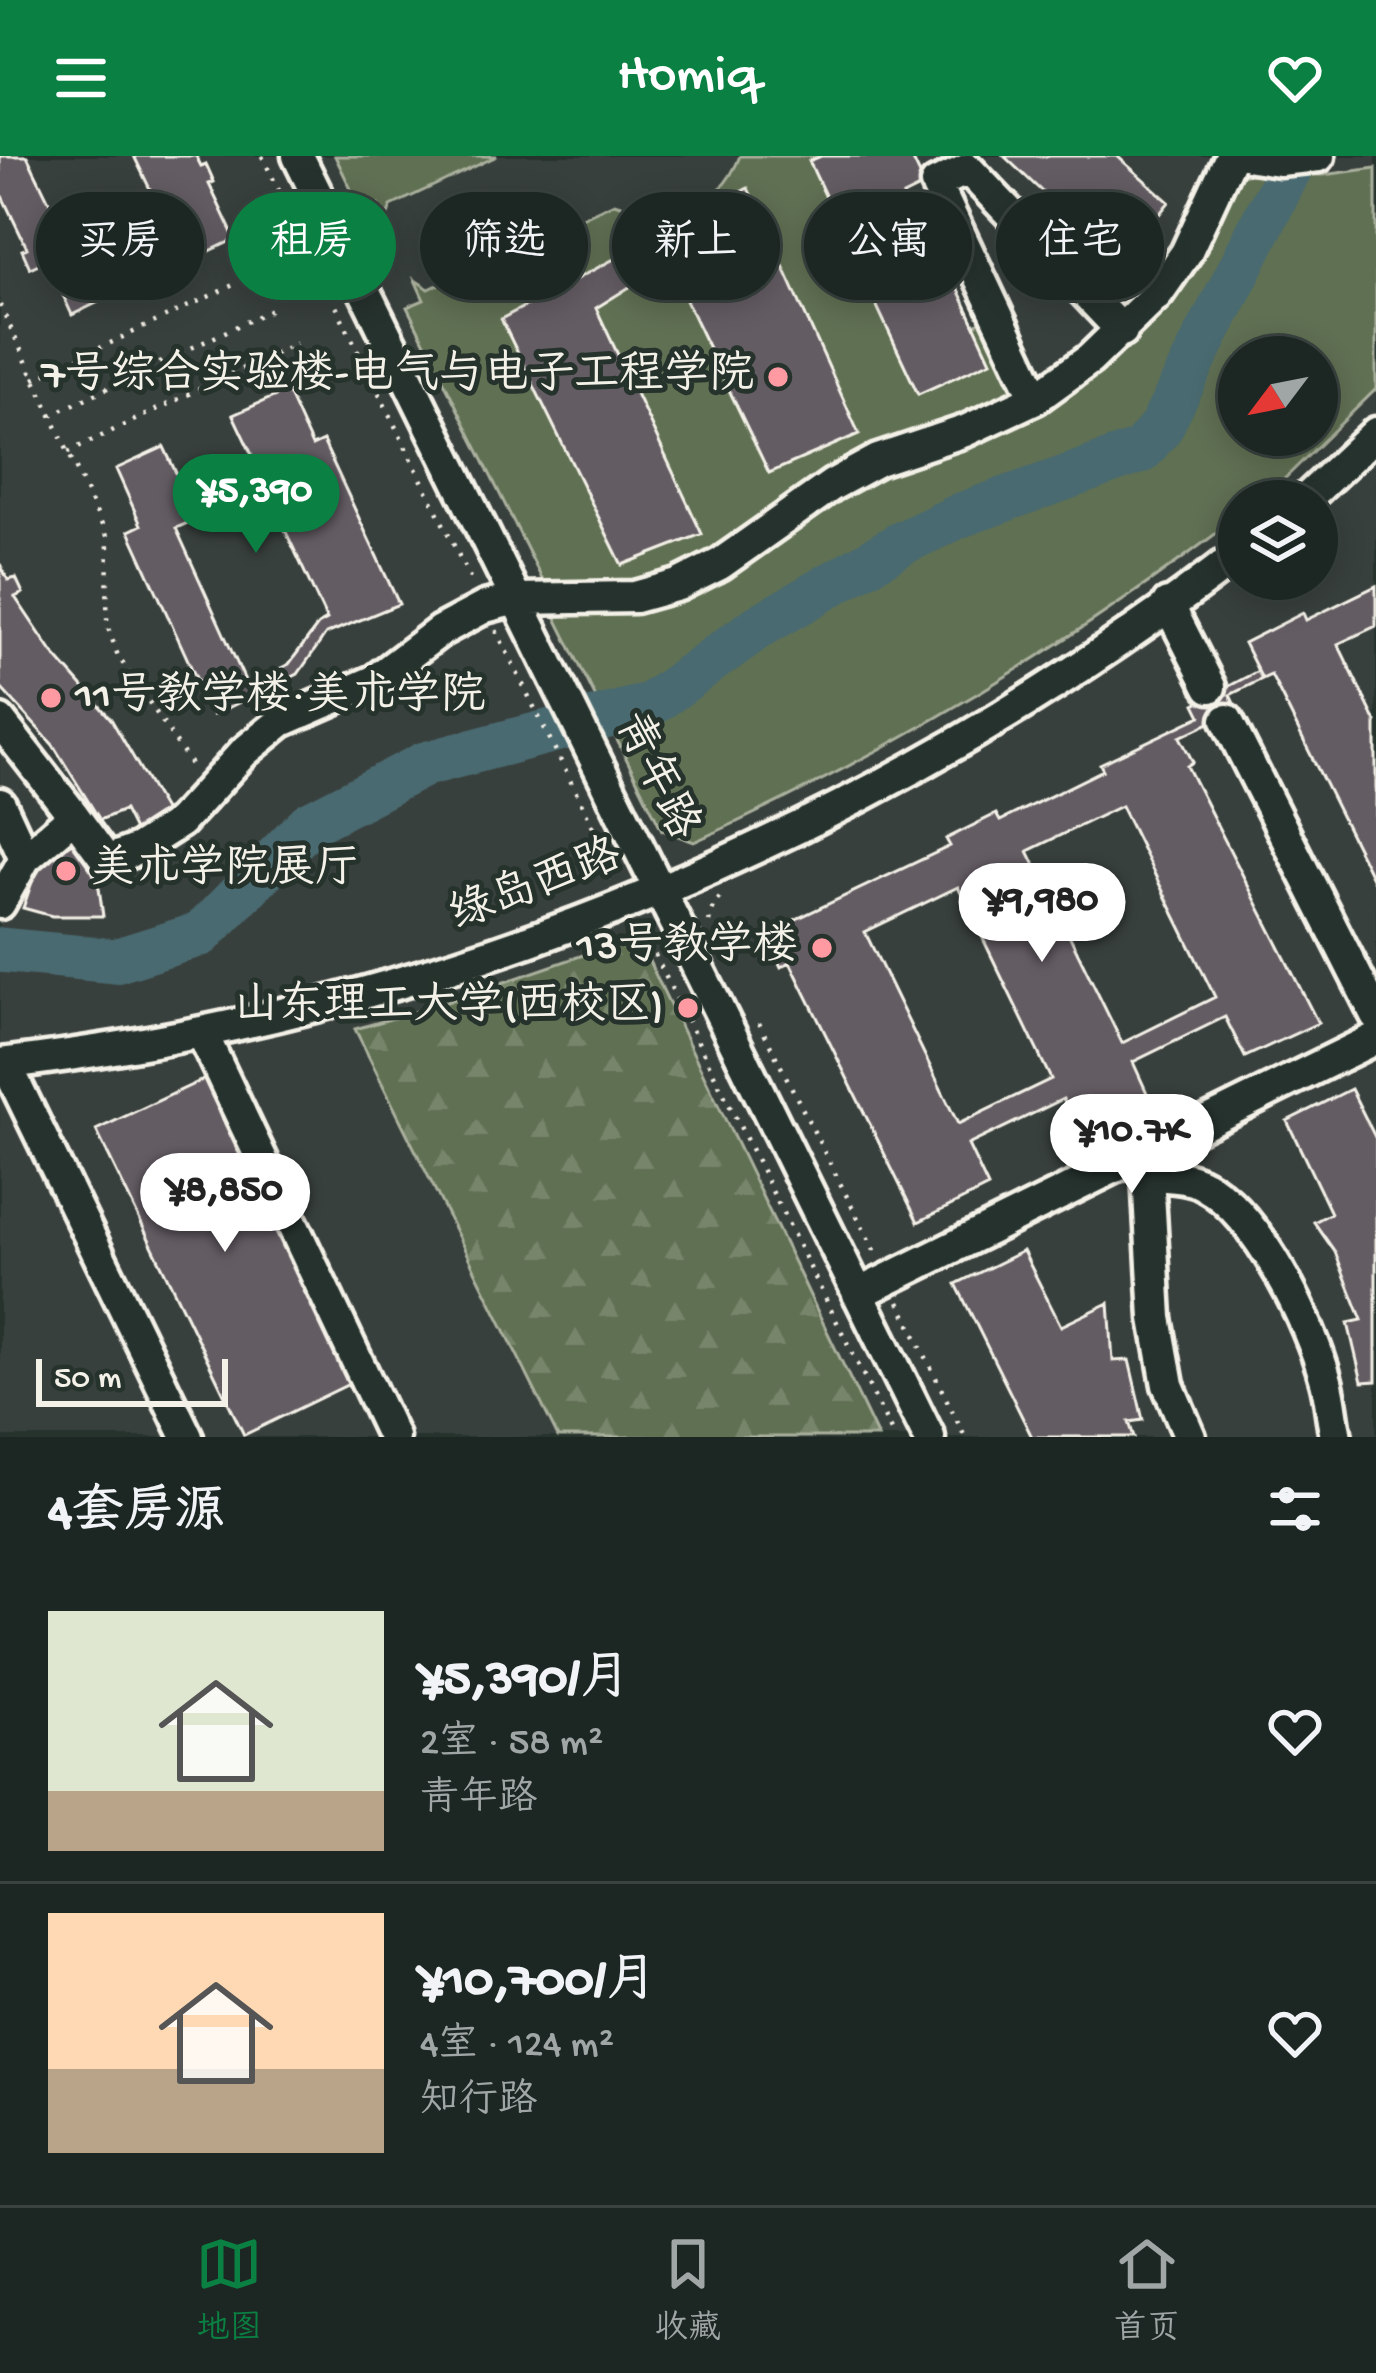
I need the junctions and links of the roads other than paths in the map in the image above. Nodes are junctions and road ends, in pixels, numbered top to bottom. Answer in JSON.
{"nodes":[{"id":1,"x":298,"y":156,"type":"edge"},
{"id":2,"x":1231,"y":156,"type":"edge"},
{"id":3,"x":1319,"y":156,"type":"edge"},
{"id":4,"x":1266,"y":158,"type":"edge"},
{"id":5,"x":1122,"y":331,"type":"junction"},
{"id":6,"x":1036,"y":398,"type":"junction"},
{"id":7,"x":1376,"y":433,"type":"edge"},
{"id":8,"x":1326,"y":480,"type":"edge"},
{"id":9,"x":1218,"y":569,"type":"edge"},
{"id":10,"x":516,"y":599,"type":"junction"},
{"id":11,"x":1168,"y":604,"type":"junction"},
{"id":12,"x":1210,"y":687,"type":"dead end"},
{"id":13,"x":1227,"y":720,"type":"dead end"},
{"id":14,"x":0,"y":721,"type":"edge"},
{"id":15,"x":0,"y":804,"type":"edge"},
{"id":16,"x":74,"y":816,"type":"junction"},
{"id":17,"x":25,"y":858,"type":"junction"},
{"id":18,"x":659,"y":890,"type":"junction"},
{"id":19,"x":0,"y":903,"type":"edge"},
{"id":20,"x":1376,"y":1015,"type":"edge"},
{"id":21,"x":202,"y":1034,"type":"junction"},
{"id":22,"x":1376,"y":1038,"type":"edge"},
{"id":23,"x":3,"y":1064,"type":"edge"},
{"id":24,"x":1143,"y":1166,"type":"junction"},
{"id":25,"x":858,"y":1294,"type":"junction"},
{"id":26,"x":383,"y":1434,"type":"edge"},
{"id":27,"x":187,"y":1437,"type":"edge"},
{"id":28,"x":929,"y":1437,"type":"edge"},
{"id":29,"x":1190,"y":1437,"type":"edge"},
{"id":30,"x":1336,"y":1437,"type":"edge"}],
"edges":[{"from":1,"to":10,"type":"street","name":"青年路"},
{"from":2,"to":5,"type":"street"},
{"from":3,"to":4,"type":"street"},
{"from":5,"to":6,"type":"street"},
{"from":5,"to":6,"type":"street"},
{"from":6,"to":10,"type":"street"},
{"from":7,"to":8,"type":"street"},
{"from":9,"to":11,"type":"street","name":"绿岛西路"},
{"from":10,"to":16,"type":"street"},
{"from":10,"to":18,"type":"street","name":"青年路"},
{"from":11,"to":12,"type":"street"},
{"from":11,"to":18,"type":"street","name":"绿岛西路"},
{"from":13,"to":20,"type":"street"},
{"from":14,"to":16,"type":"street"},
{"from":15,"to":17,"type":"street"},
{"from":16,"to":17,"type":"street"},
{"from":17,"to":19,"type":"street"},
{"from":18,"to":21,"type":"street","name":"绿岛西路"},
{"from":18,"to":25,"type":"street","name":"青年路"},
{"from":21,"to":23,"type":"street","name":"绿岛西路"},
{"from":21,"to":26,"type":"street"},
{"from":22,"to":24,"type":"street"},
{"from":23,"to":27,"type":"street"},
{"from":24,"to":25,"type":"street"},
{"from":24,"to":29,"type":"street"},
{"from":24,"to":30,"type":"street"},
{"from":25,"to":28,"type":"street","name":"青年路"}]}
